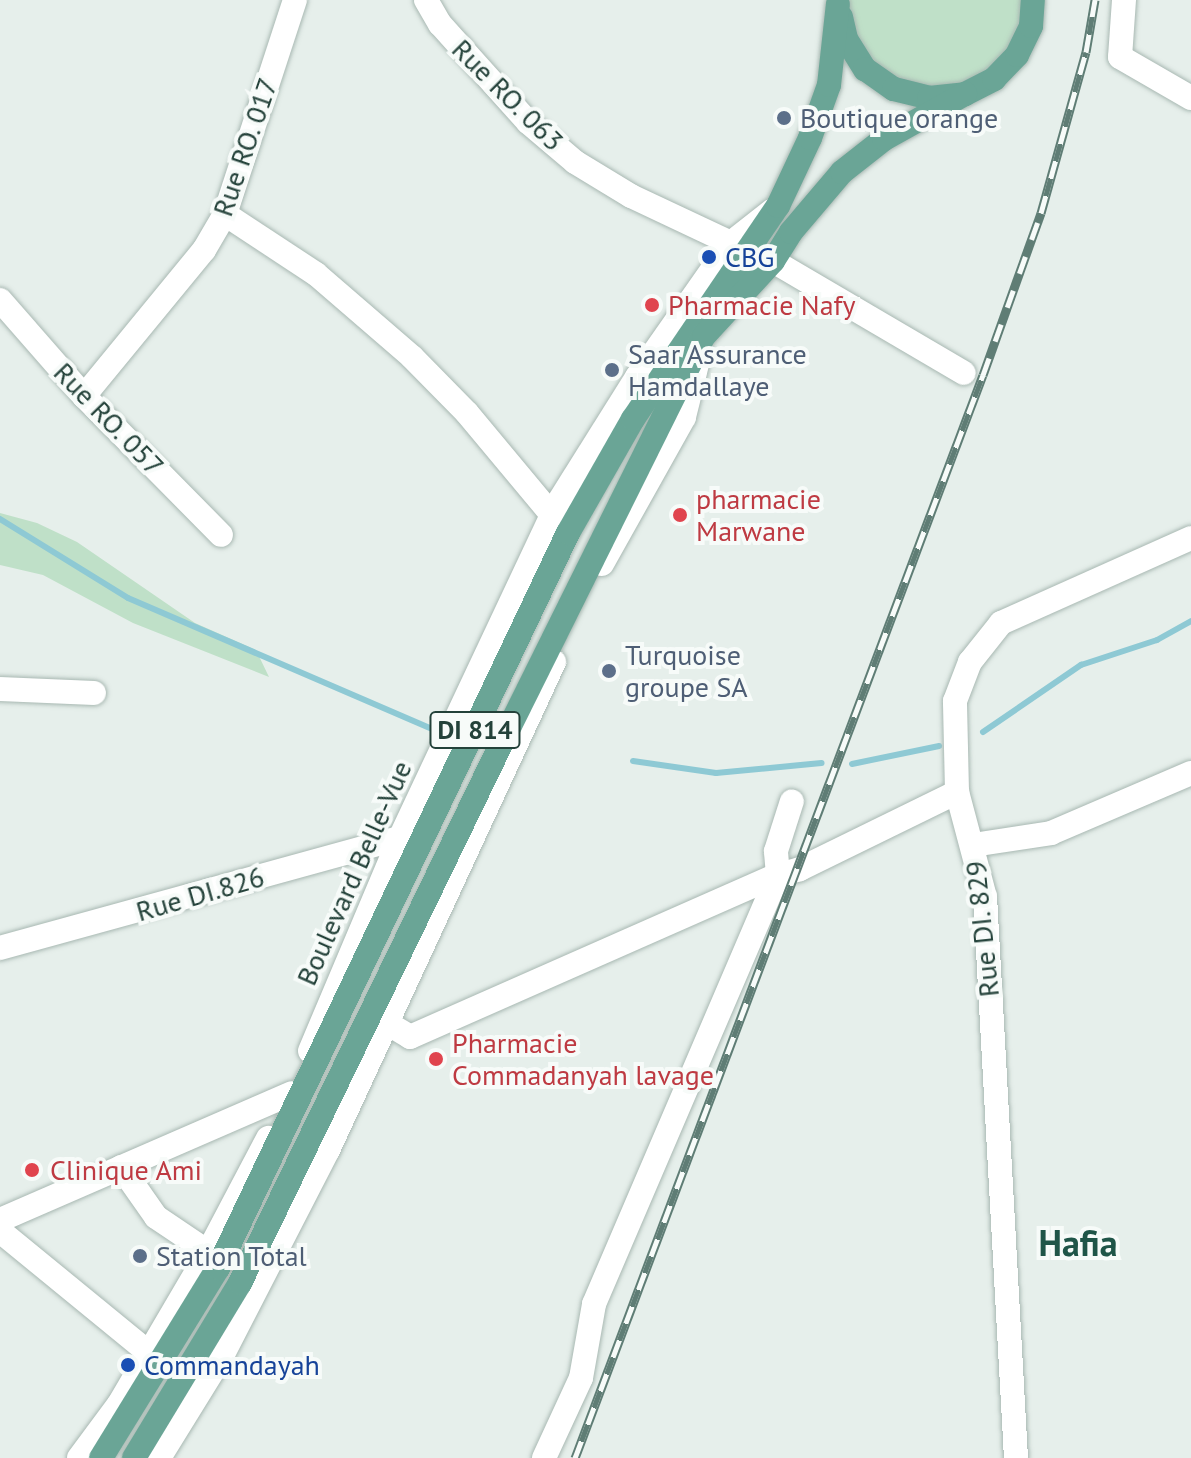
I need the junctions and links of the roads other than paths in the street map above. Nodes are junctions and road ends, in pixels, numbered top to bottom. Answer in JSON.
{"nodes":[{"id":1,"x":295,"y":0,"type":"edge"},
{"id":2,"x":426,"y":0,"type":"edge"},
{"id":3,"x":1033,"y":0,"type":"edge"},
{"id":4,"x":1124,"y":0,"type":"edge"},
{"id":5,"x":838,"y":2,"type":"edge"},
{"id":6,"x":965,"y":94,"type":"junction"},
{"id":7,"x":1191,"y":98,"type":"edge"},
{"id":8,"x":778,"y":206,"type":"junction"},
{"id":9,"x":225,"y":214,"type":"junction"},
{"id":10,"x":731,"y":243,"type":"junction"},
{"id":11,"x":773,"y":261,"type":"junction"},
{"id":12,"x":0,"y":300,"type":"edge"},
{"id":13,"x":704,"y":336,"type":"junction"},
{"id":14,"x":964,"y":373,"type":"dead end"},
{"id":15,"x":84,"y":396,"type":"junction"},
{"id":16,"x":552,"y":515,"type":"junction"},
{"id":17,"x":221,"y":535,"type":"dead end"},
{"id":18,"x":1191,"y":538,"type":"edge"},
{"id":19,"x":0,"y":689,"type":"edge"},
{"id":20,"x":94,"y":693,"type":"dead end"},
{"id":21,"x":1191,"y":773,"type":"edge"},
{"id":22,"x":957,"y":792,"type":"junction"},
{"id":23,"x":792,"y":801,"type":"dead end"},
{"id":24,"x":400,"y":838,"type":"junction"},
{"id":25,"x":973,"y":845,"type":"junction"},
{"id":26,"x":778,"y":875,"type":"junction"},
{"id":27,"x":0,"y":948,"type":"edge"},
{"id":28,"x":387,"y":1023,"type":"junction"},
{"id":29,"x":292,"y":1093,"type":"junction"},
{"id":30,"x":121,"y":1167,"type":"junction"},
{"id":31,"x":0,"y":1220,"type":"edge"},
{"id":32,"x":0,"y":1231,"type":"edge"},
{"id":33,"x":208,"y":1252,"type":"junction"},
{"id":34,"x":149,"y":1353,"type":"junction"},
{"id":35,"x":79,"y":1458,"type":"edge"},
{"id":36,"x":101,"y":1458,"type":"edge"},
{"id":37,"x":134,"y":1458,"type":"edge"},
{"id":38,"x":159,"y":1458,"type":"edge"},
{"id":39,"x":544,"y":1458,"type":"edge"},
{"id":40,"x":1016,"y":1458,"type":"edge"}],
"edges":[{"from":1,"to":9,"type":"street","name":"Rue RO. 017"},
{"from":2,"to":10,"type":"street","name":"Rue RO. 063"},
{"from":3,"to":6,"type":"main road"},
{"from":4,"to":7,"type":"street"},
{"from":5,"to":6,"type":"main road"},
{"from":5,"to":8,"type":"main road","name":"Boulevard Belle-Vue","number":"DI 814"},
{"from":6,"to":11,"type":"main road","number":"DI 814"},
{"from":8,"to":10,"type":"street","name":"Boulevard Belle-Vue"},
{"from":8,"to":36,"type":"main road","name":"Boulevard Belle-Vue","number":"DI 814"},
{"from":9,"to":15,"type":"street","name":"Rue RO. 017"},
{"from":9,"to":16,"type":"street"},
{"from":10,"to":16,"type":"street","name":"Boulevard Belle-Vue"},
{"from":11,"to":13,"type":"main road","number":"DI 814"},
{"from":11,"to":14,"type":"street"},
{"from":12,"to":15,"type":"street","name":"Rue RO. 057"},
{"from":13,"to":28,"type":"street"},
{"from":13,"to":37,"type":"main road","number":"DI 814"},
{"from":15,"to":17,"type":"street","name":"Rue RO. 057"},
{"from":16,"to":24,"type":"street","name":"Boulevard Belle-Vue"},
{"from":18,"to":22,"type":"street","name":"Rue DI. 829"},
{"from":19,"to":20,"type":"street"},
{"from":21,"to":25,"type":"street"},
{"from":22,"to":25,"type":"street","name":"Rue DI. 829"},
{"from":22,"to":26,"type":"street"},
{"from":23,"to":26,"type":"street"},
{"from":24,"to":27,"type":"street","name":"Rue DI.826"},
{"from":24,"to":29,"type":"street","name":"Boulevard Belle-Vue"},
{"from":25,"to":40,"type":"street","name":"Rue DI. 829"},
{"from":26,"to":28,"type":"street"},
{"from":26,"to":39,"type":"street"},
{"from":28,"to":38,"type":"street"},
{"from":29,"to":30,"type":"street"},
{"from":29,"to":33,"type":"street","name":"Boulevard Belle-Vue"},
{"from":30,"to":31,"type":"street"},
{"from":30,"to":33,"type":"street"},
{"from":32,"to":34,"type":"street"},
{"from":33,"to":34,"type":"street","name":"Boulevard Belle-Vue"},
{"from":34,"to":35,"type":"street","name":"Boulevard Belle-Vue"}]}
